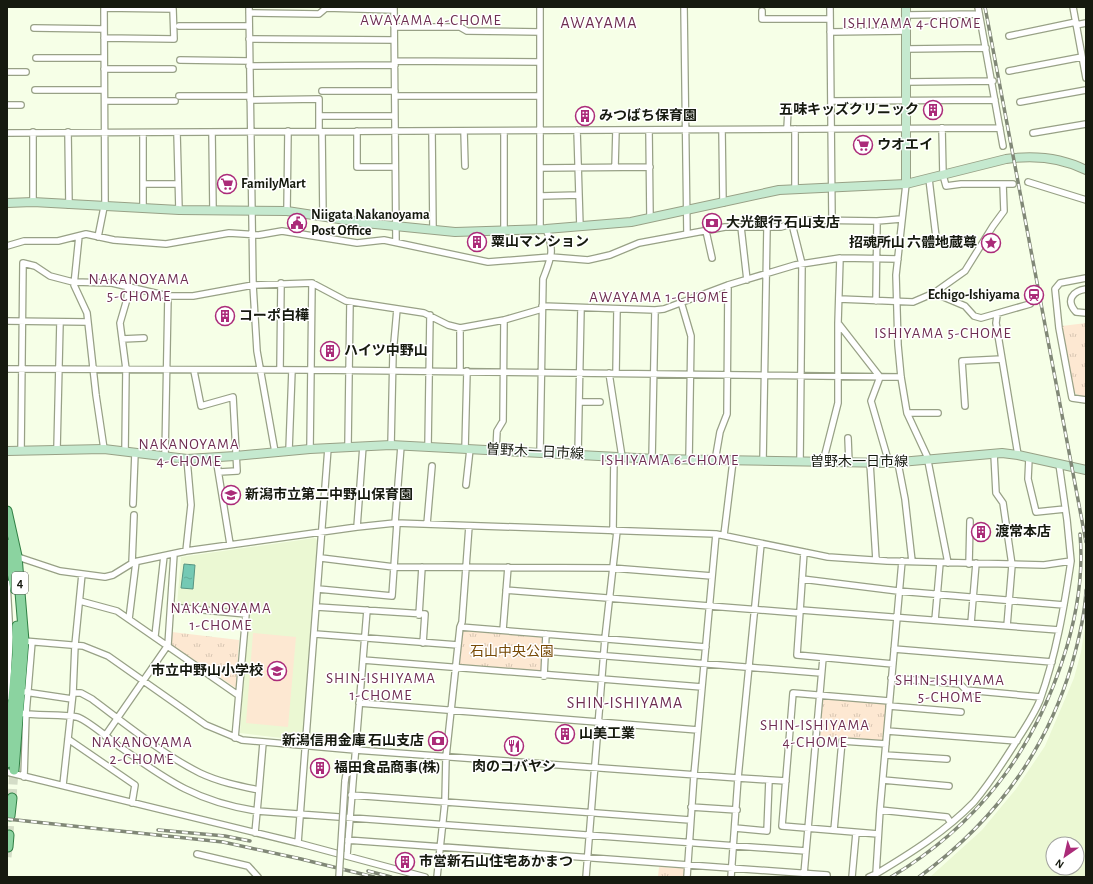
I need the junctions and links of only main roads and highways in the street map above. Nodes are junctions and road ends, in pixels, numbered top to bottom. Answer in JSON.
{"nodes":[{"id":1,"x":7,"y":511,"type":"edge"},
{"id":2,"x":7,"y":544,"type":"edge"},
{"id":3,"x":11,"y":554,"type":"edge"},
{"id":4,"x":18,"y":639,"type":"edge"},
{"id":5,"x":7,"y":763,"type":"tunnel mouth"},
{"id":6,"x":11,"y":771,"type":"tunnel mouth"},
{"id":7,"x":12,"y":798,"type":"tunnel mouth"},
{"id":8,"x":10,"y":816,"type":"dead end"},
{"id":9,"x":9,"y":836,"type":"dead end"},
{"id":10,"x":8,"y":847,"type":"edge"}],
"edges":[{"from":1,"to":3,"type":"main road","number":"4"},
{"from":2,"to":3,"type":"main road","number":"4"},
{"from":3,"to":4,"type":"main road","number":"4"},
{"from":4,"to":5,"type":"main road","number":"4"},
{"from":4,"to":6,"type":"main road","number":"4"},
{"from":7,"to":8,"type":"main road"},
{"from":9,"to":10,"type":"main road"}]}
